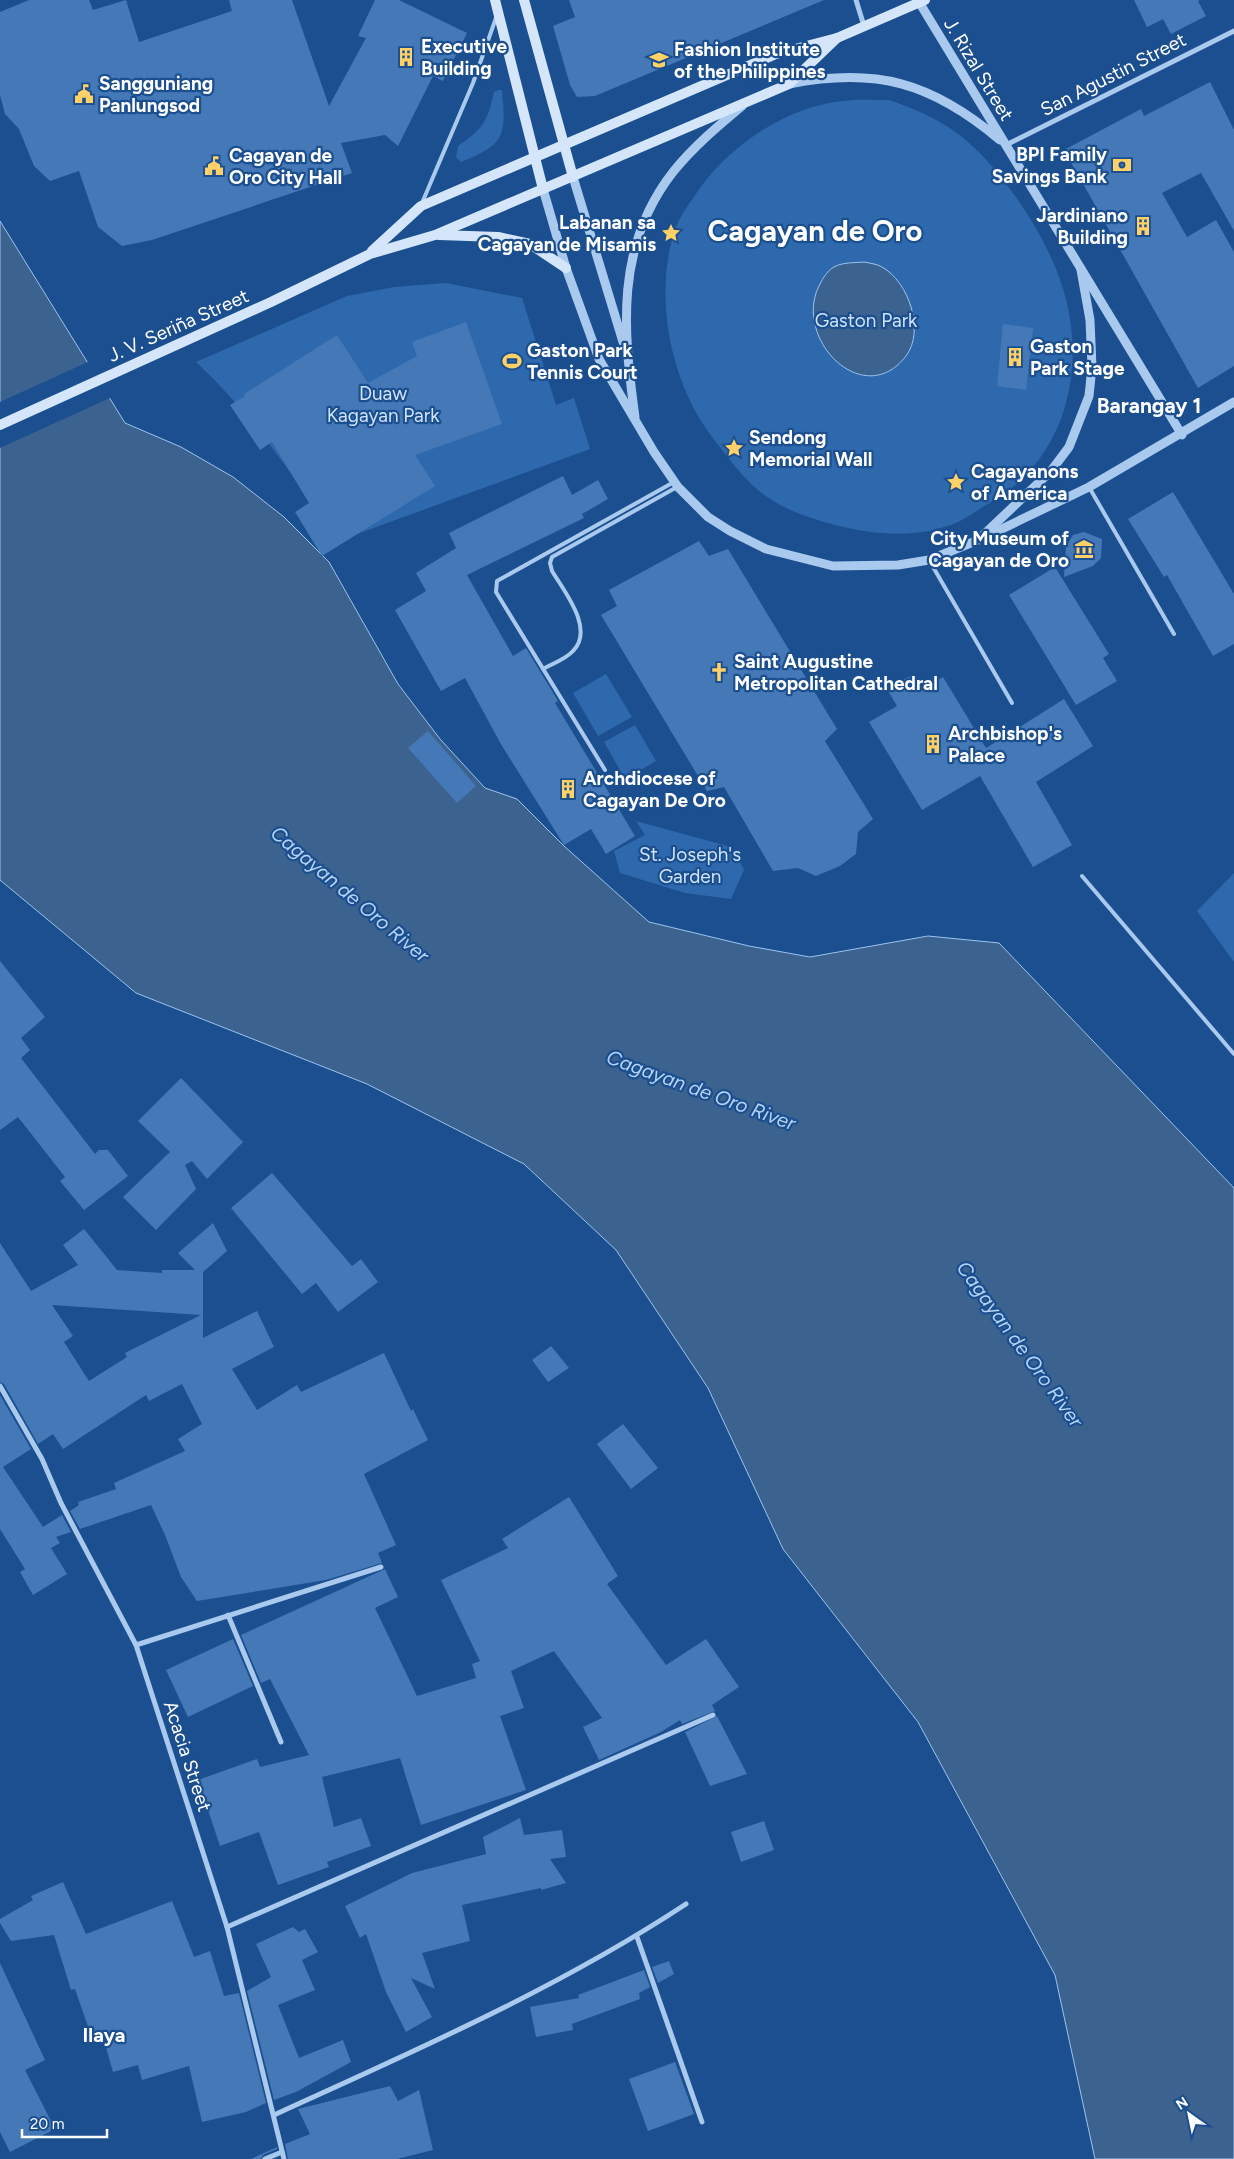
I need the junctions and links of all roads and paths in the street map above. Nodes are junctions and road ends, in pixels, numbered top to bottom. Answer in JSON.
{"nodes":[{"id":1,"x":524,"y":0,"type":"edge"},
{"id":2,"x":856,"y":0,"type":"edge"},
{"id":3,"x":922,"y":1,"type":"edge"},
{"id":4,"x":496,"y":5,"type":"edge"},
{"id":5,"x":864,"y":26,"type":"junction"},
{"id":6,"x":1234,"y":30,"type":"edge"},
{"id":7,"x":837,"y":38,"type":"junction"},
{"id":8,"x":789,"y":84,"type":"junction"},
{"id":9,"x":744,"y":104,"type":"junction"},
{"id":10,"x":563,"y":145,"type":"junction"},
{"id":11,"x":1006,"y":145,"type":"junction"},
{"id":12,"x":534,"y":157,"type":"junction"},
{"id":13,"x":573,"y":177,"type":"junction"},
{"id":14,"x":543,"y":189,"type":"junction"},
{"id":15,"x":420,"y":206,"type":"junction"},
{"id":16,"x":435,"y":235,"type":"junction"},
{"id":17,"x":370,"y":254,"type":"junction"},
{"id":18,"x":566,"y":268,"type":"junction"},
{"id":19,"x":1082,"y":270,"type":"junction"},
{"id":20,"x":626,"y":352,"type":"junction"},
{"id":21,"x":1234,"y":402,"type":"edge"},
{"id":22,"x":636,"y":421,"type":"junction"},
{"id":23,"x":0,"y":425,"type":"edge"},
{"id":24,"x":1182,"y":434,"type":"junction"},
{"id":25,"x":676,"y":484,"type":"junction"},
{"id":26,"x":1088,"y":487,"type":"junction"},
{"id":27,"x":978,"y":540,"type":"junction"},
{"id":28,"x":929,"y":560,"type":"junction"},
{"id":29,"x":1174,"y":634,"type":"dead end"},
{"id":30,"x":543,"y":670,"type":"junction"},
{"id":31,"x":1012,"y":703,"type":"dead end"},
{"id":32,"x":605,"y":770,"type":"dead end"},
{"id":33,"x":1082,"y":876,"type":"dead end"},
{"id":34,"x":1234,"y":1054,"type":"edge"},
{"id":35,"x":0,"y":1386,"type":"edge"},
{"id":36,"x":381,"y":1566,"type":"dead end"},
{"id":37,"x":228,"y":1615,"type":"junction"},
{"id":38,"x":136,"y":1645,"type":"junction"},
{"id":39,"x":713,"y":1715,"type":"dead end"},
{"id":40,"x":281,"y":1742,"type":"dead end"},
{"id":41,"x":686,"y":1904,"type":"dead end"},
{"id":42,"x":227,"y":1928,"type":"junction"},
{"id":43,"x":637,"y":1937,"type":"junction"},
{"id":44,"x":274,"y":2115,"type":"junction"},
{"id":45,"x":702,"y":2122,"type":"dead end"},
{"id":46,"x":282,"y":2152,"type":"junction"},
{"id":47,"x":265,"y":2159,"type":"edge"},
{"id":48,"x":284,"y":2159,"type":"edge"}],
"edges":[{"from":1,"to":10,"type":"main road"},
{"from":2,"to":5,"type":"street"},
{"from":3,"to":5,"type":"main road"},
{"from":3,"to":11,"type":"street","name":"J. Rizal Street"},
{"from":4,"to":12,"type":"main road"},
{"from":4,"to":15,"type":"lane"},
{"from":5,"to":7,"type":"main road"},
{"from":6,"to":11,"type":"street","name":"San Agustin Street"},
{"from":7,"to":8,"type":"main road","name":"J. V. Seriña Street"},
{"from":7,"to":10,"type":"main road","name":"J. V. Seriña Street"},
{"from":8,"to":9,"type":"main road","name":"J. V. Seriña Street"},
{"from":8,"to":11,"type":"street"},
{"from":9,"to":13,"type":"main road","name":"J. V. Seriña Street"},
{"from":9,"to":20,"type":"street"},
{"from":10,"to":12,"type":"main road","name":"J. V. Seriña Street"},
{"from":10,"to":13,"type":"main road"},
{"from":11,"to":19,"type":"street","name":"J. Rizal Street"},
{"from":12,"to":14,"type":"main road"},
{"from":12,"to":15,"type":"main road","name":"J. V. Seriña Street"},
{"from":13,"to":14,"type":"main road","name":"J. V. Seriña Street"},
{"from":13,"to":20,"type":"street"},
{"from":14,"to":16,"type":"main road","name":"J. V. Seriña Street"},
{"from":14,"to":18,"type":"street"},
{"from":15,"to":17,"type":"main road","name":"J. V. Seriña Street"},
{"from":16,"to":17,"type":"main road","name":"J. V. Seriña Street"},
{"from":16,"to":18,"type":"main road"},
{"from":17,"to":23,"type":"main road","name":"J. V. Seriña Street"},
{"from":18,"to":22,"type":"street"},
{"from":19,"to":24,"type":"street","name":"J. Rizal Street"},
{"from":19,"to":27,"type":"street"},
{"from":20,"to":22,"type":"street"},
{"from":21,"to":24,"type":"street"},
{"from":22,"to":25,"type":"street"},
{"from":24,"to":26,"type":"street"},
{"from":25,"to":28,"type":"street"},
{"from":25,"to":30,"type":"lane"},
{"from":25,"to":30,"type":"lane"},
{"from":26,"to":27,"type":"street"},
{"from":26,"to":29,"type":"lane"},
{"from":27,"to":28,"type":"street"},
{"from":28,"to":31,"type":"lane"},
{"from":30,"to":32,"type":"lane"},
{"from":33,"to":34,"type":"lane"},
{"from":35,"to":38,"type":"street","name":"Acacia Street"},
{"from":36,"to":37,"type":"street"},
{"from":37,"to":38,"type":"street"},
{"from":37,"to":40,"type":"street"},
{"from":38,"to":42,"type":"street","name":"Acacia Street"},
{"from":39,"to":42,"type":"street"},
{"from":41,"to":43,"type":"street"},
{"from":42,"to":44,"type":"street","name":"Acacia Street"},
{"from":43,"to":44,"type":"street"},
{"from":43,"to":45,"type":"street"},
{"from":44,"to":46,"type":"street","name":"Acacia Street"},
{"from":46,"to":47,"type":"street"},
{"from":46,"to":48,"type":"street","name":"Acacia Street"}]}
